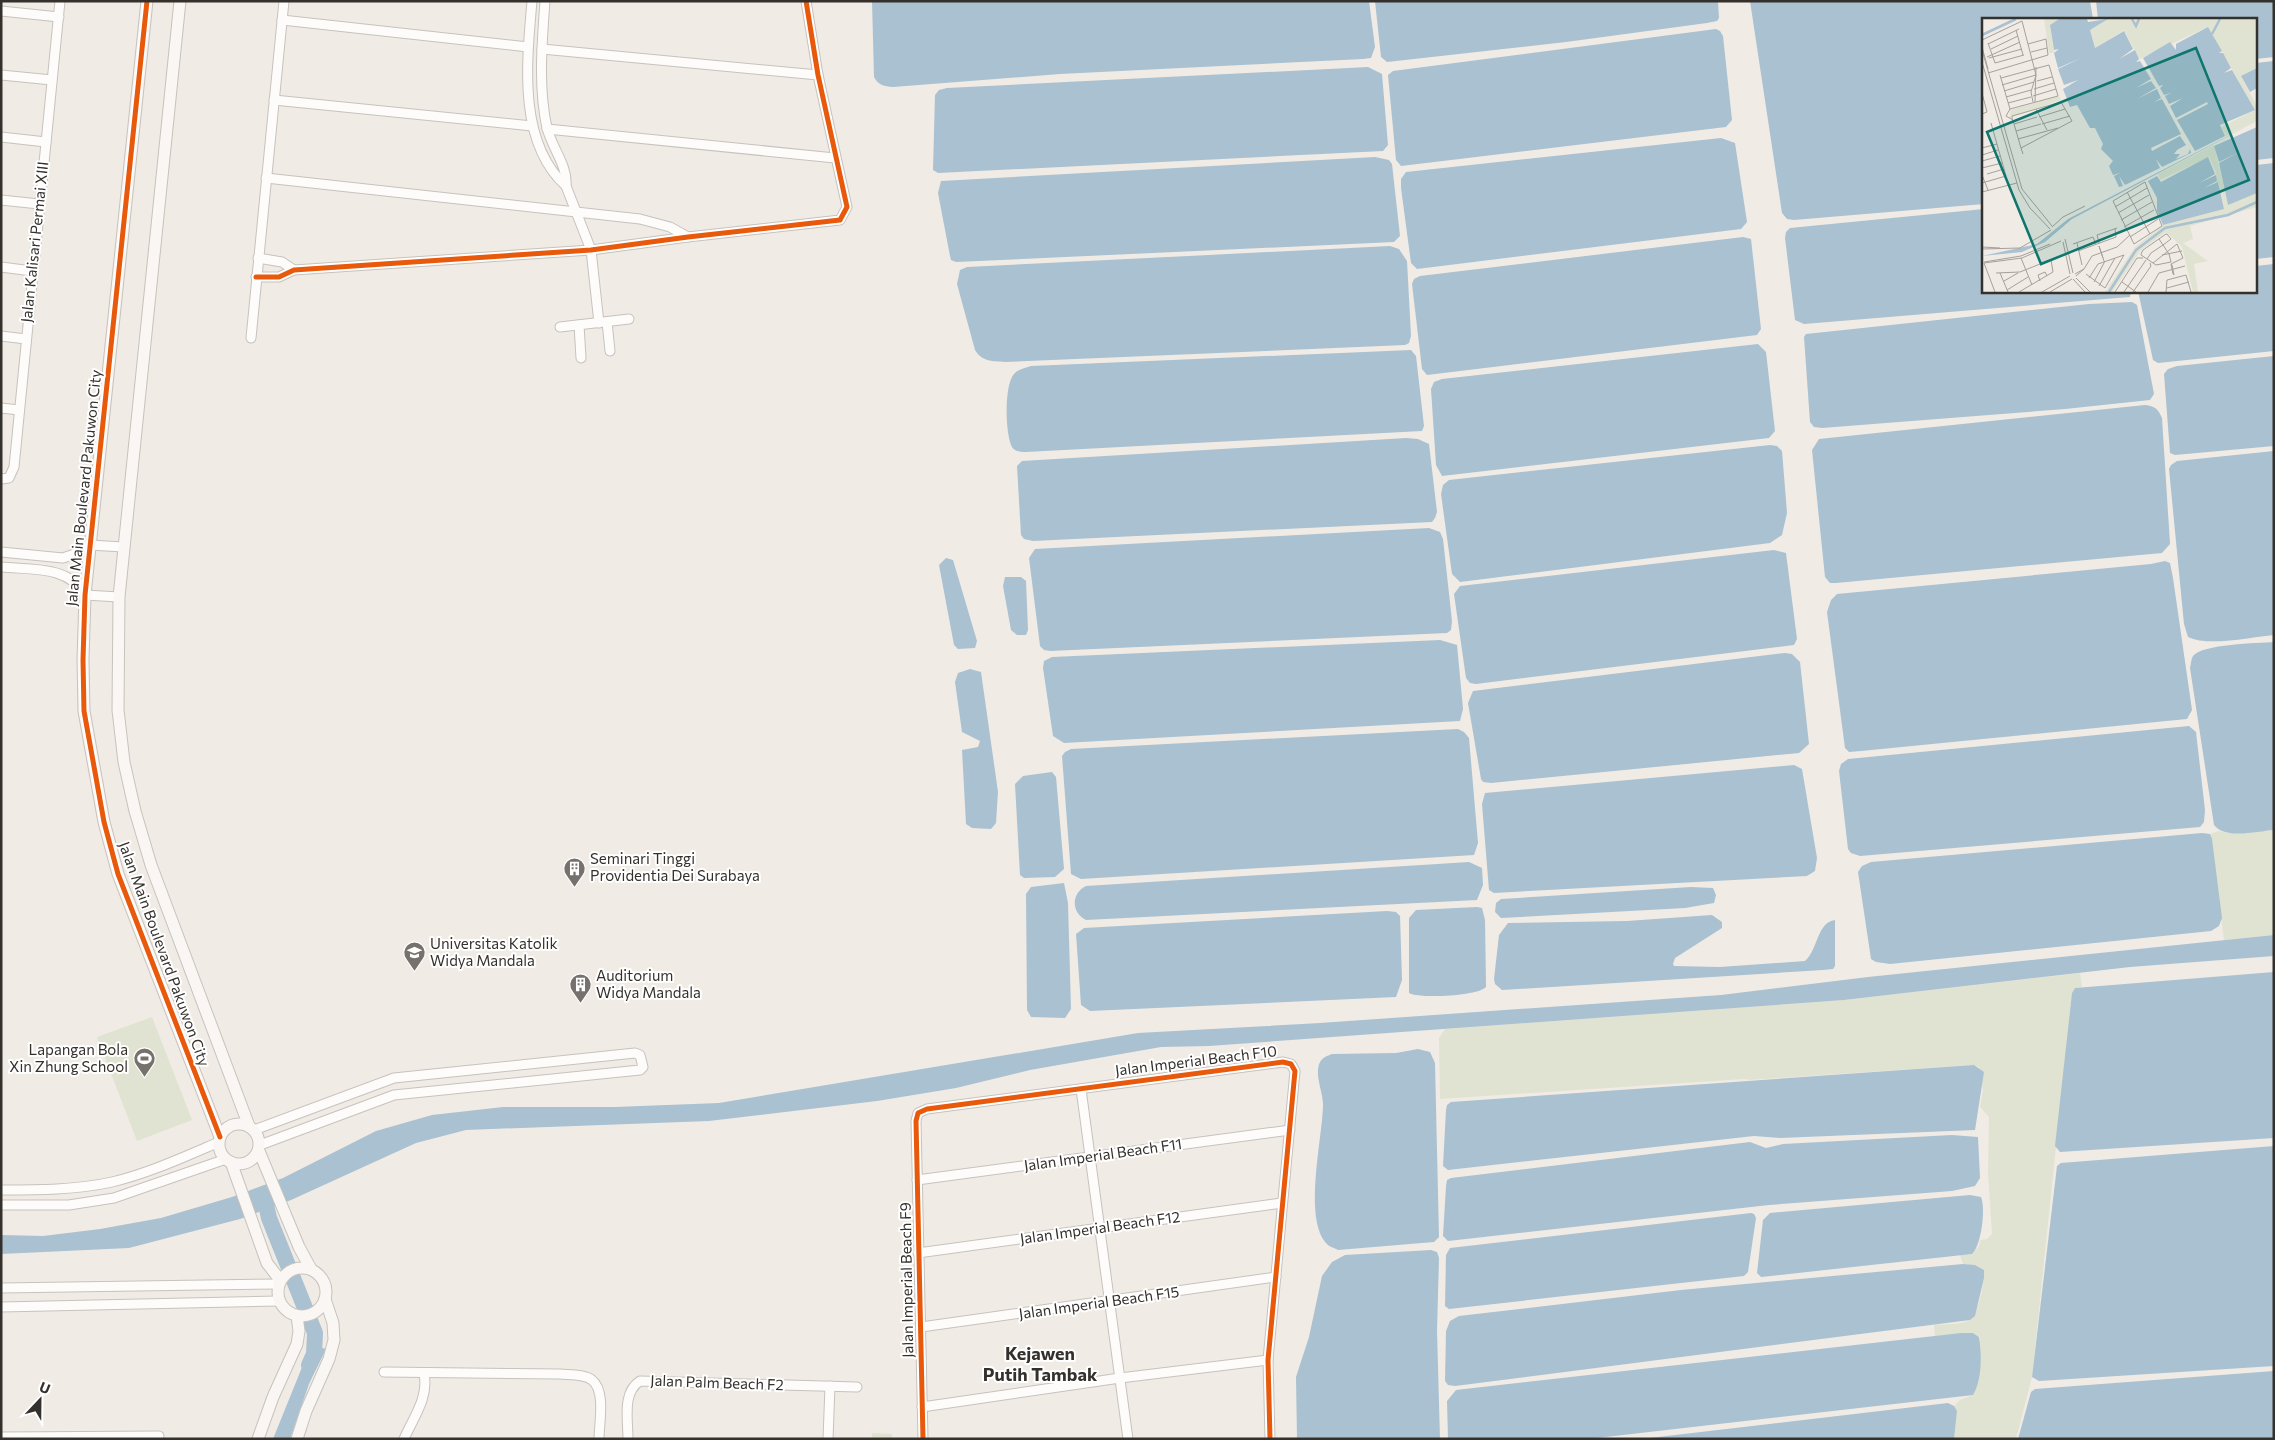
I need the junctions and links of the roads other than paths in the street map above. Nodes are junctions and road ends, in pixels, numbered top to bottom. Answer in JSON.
{"nodes":[{"id":1,"x":60,"y":1,"type":"edge"},
{"id":2,"x":147,"y":1,"type":"edge"},
{"id":3,"x":180,"y":1,"type":"edge"},
{"id":4,"x":284,"y":1,"type":"edge"},
{"id":5,"x":532,"y":1,"type":"edge"},
{"id":6,"x":545,"y":1,"type":"edge"},
{"id":7,"x":806,"y":1,"type":"edge"},
{"id":8,"x":1,"y":11,"type":"edge"},
{"id":9,"x":59,"y":16,"type":"junction"},
{"id":10,"x":282,"y":20,"type":"junction"},
{"id":11,"x":528,"y":46,"type":"junction"},
{"id":12,"x":542,"y":49,"type":"junction"},
{"id":13,"x":1,"y":75,"type":"edge"},
{"id":14,"x":818,"y":75,"type":"junction"},
{"id":15,"x":52,"y":80,"type":"junction"},
{"id":16,"x":274,"y":100,"type":"junction"},
{"id":17,"x":532,"y":126,"type":"junction"},
{"id":18,"x":547,"y":129,"type":"junction"},
{"id":19,"x":1,"y":137,"type":"edge"},
{"id":20,"x":46,"y":142,"type":"junction"},
{"id":21,"x":835,"y":158,"type":"junction"},
{"id":22,"x":266,"y":178,"type":"junction"},
{"id":23,"x":566,"y":186,"type":"junction"},
{"id":24,"x":1,"y":200,"type":"edge"},
{"id":25,"x":39,"y":204,"type":"junction"},
{"id":26,"x":576,"y":210,"type":"junction"},
{"id":27,"x":688,"y":237,"type":"junction"},
{"id":28,"x":591,"y":250,"type":"junction"},
{"id":29,"x":258,"y":258,"type":"junction"},
{"id":30,"x":1,"y":267,"type":"edge"},
{"id":31,"x":294,"y":270,"type":"junction"},
{"id":32,"x":32,"y":271,"type":"junction"},
{"id":33,"x":256,"y":278,"type":"junction"},
{"id":34,"x":629,"y":319,"type":"dead end"},
{"id":35,"x":603,"y":322,"type":"junction"},
{"id":36,"x":579,"y":325,"type":"junction"},
{"id":37,"x":560,"y":327,"type":"dead end"},
{"id":38,"x":1,"y":336,"type":"edge"},
{"id":39,"x":251,"y":338,"type":"dead end"},
{"id":40,"x":26,"y":339,"type":"junction"},
{"id":41,"x":610,"y":351,"type":"dead end"},
{"id":42,"x":581,"y":358,"type":"dead end"},
{"id":43,"x":1,"y":408,"type":"edge"},
{"id":44,"x":19,"y":410,"type":"junction"},
{"id":45,"x":3,"y":480,"type":"edge"},
{"id":46,"x":90,"y":545,"type":"junction"},
{"id":47,"x":123,"y":547,"type":"junction"},
{"id":48,"x":1,"y":552,"type":"edge"},
{"id":49,"x":63,"y":558,"type":"junction"},
{"id":50,"x":1,"y":567,"type":"edge"},
{"id":51,"x":61,"y":573,"type":"junction"},
{"id":52,"x":85,"y":595,"type":"junction"},
{"id":53,"x":119,"y":597,"type":"junction"},
{"id":54,"x":463,"y":1071,"type":"junction"},
{"id":55,"x":465,"y":1087,"type":"junction"},
{"id":56,"x":1081,"y":1089,"type":"junction"},
{"id":57,"x":916,"y":1121,"type":"joint"},
{"id":58,"x":252,"y":1128,"type":"junction"},
{"id":59,"x":1290,"y":1130,"type":"junction"},
{"id":60,"x":220,"y":1140,"type":"junction"},
{"id":61,"x":259,"y":1148,"type":"junction"},
{"id":62,"x":1090,"y":1157,"type":"junction"},
{"id":63,"x":228,"y":1160,"type":"junction"},
{"id":64,"x":917,"y":1180,"type":"junction"},
{"id":65,"x":1,"y":1190,"type":"edge"},
{"id":66,"x":29,"y":1190,"type":"junction"},
{"id":67,"x":1282,"y":1203,"type":"junction"},
{"id":68,"x":1,"y":1205,"type":"edge"},
{"id":69,"x":30,"y":1205,"type":"junction"},
{"id":70,"x":1100,"y":1228,"type":"junction"},
{"id":71,"x":918,"y":1253,"type":"junction"},
{"id":72,"x":312,"y":1269,"type":"junction"},
{"id":73,"x":1276,"y":1277,"type":"junction"},
{"id":74,"x":279,"y":1282,"type":"junction"},
{"id":75,"x":1,"y":1288,"type":"edge"},
{"id":76,"x":325,"y":1299,"type":"junction"},
{"id":77,"x":279,"y":1301,"type":"junction"},
{"id":78,"x":1110,"y":1302,"type":"junction"},
{"id":79,"x":1,"y":1307,"type":"edge"},
{"id":80,"x":297,"y":1316,"type":"junction"},
{"id":81,"x":921,"y":1327,"type":"junction"},
{"id":82,"x":1268,"y":1360,"type":"junction"},
{"id":83,"x":384,"y":1372,"type":"dead end"},
{"id":84,"x":424,"y":1374,"type":"junction"},
{"id":85,"x":1120,"y":1378,"type":"junction"},
{"id":86,"x":830,"y":1386,"type":"junction"},
{"id":87,"x":857,"y":1387,"type":"dead end"},
{"id":88,"x":922,"y":1407,"type":"junction"},
{"id":89,"x":159,"y":1436,"type":"dead end"},
{"id":90,"x":1,"y":1437,"type":"edge"},
{"id":91,"x":112,"y":1438,"type":"edge"},
{"id":92,"x":258,"y":1439,"type":"edge"},
{"id":93,"x":297,"y":1439,"type":"edge"},
{"id":94,"x":404,"y":1439,"type":"edge"},
{"id":95,"x":599,"y":1439,"type":"edge"},
{"id":96,"x":628,"y":1439,"type":"edge"},
{"id":97,"x":828,"y":1439,"type":"edge"},
{"id":98,"x":923,"y":1439,"type":"edge"},
{"id":99,"x":1128,"y":1439,"type":"edge"},
{"id":100,"x":1270,"y":1439,"type":"edge"}],
"edges":[{"from":1,"to":9,"type":"street","name":"Jalan Kalisari Permai XIII"},
{"from":2,"to":46,"type":"street","name":"Jalan Main Boulevard Pakuwon City"},
{"from":3,"to":47,"type":"street","name":"Jalan Main Boulevard Pakuwon City"},
{"from":4,"to":10,"type":"street"},
{"from":5,"to":11,"type":"street"},
{"from":6,"to":12,"type":"street"},
{"from":7,"to":14,"type":"street"},
{"from":8,"to":9,"type":"street"},
{"from":9,"to":15,"type":"street","name":"Jalan Kalisari Permai XIII"},
{"from":10,"to":11,"type":"street"},
{"from":10,"to":16,"type":"street"},
{"from":11,"to":17,"type":"street"},
{"from":12,"to":14,"type":"street"},
{"from":12,"to":18,"type":"street"},
{"from":13,"to":15,"type":"street"},
{"from":14,"to":21,"type":"street"},
{"from":15,"to":20,"type":"street","name":"Jalan Kalisari Permai XIII"},
{"from":16,"to":17,"type":"street"},
{"from":16,"to":22,"type":"street"},
{"from":17,"to":23,"type":"street"},
{"from":18,"to":21,"type":"street"},
{"from":18,"to":23,"type":"street"},
{"from":19,"to":20,"type":"street"},
{"from":20,"to":25,"type":"street","name":"Jalan Kalisari Permai XIII"},
{"from":21,"to":27,"type":"street"},
{"from":22,"to":26,"type":"street"},
{"from":22,"to":29,"type":"street"},
{"from":23,"to":26,"type":"street"},
{"from":24,"to":25,"type":"street"},
{"from":25,"to":32,"type":"street","name":"Jalan Kalisari Permai XIII"},
{"from":26,"to":27,"type":"street"},
{"from":26,"to":28,"type":"street"},
{"from":27,"to":28,"type":"street"},
{"from":28,"to":31,"type":"street"},
{"from":28,"to":35,"type":"street"},
{"from":29,"to":31,"type":"street"},
{"from":29,"to":33,"type":"street"},
{"from":30,"to":32,"type":"street"},
{"from":31,"to":33,"type":"street"},
{"from":32,"to":40,"type":"street","name":"Jalan Kalisari Permai XIII"},
{"from":33,"to":39,"type":"street"},
{"from":34,"to":35,"type":"street"},
{"from":35,"to":36,"type":"street"},
{"from":35,"to":41,"type":"street"},
{"from":36,"to":37,"type":"street"},
{"from":36,"to":42,"type":"street"},
{"from":38,"to":40,"type":"street"},
{"from":40,"to":44,"type":"street","name":"Jalan Kalisari Permai XIII"},
{"from":43,"to":44,"type":"street"},
{"from":44,"to":45,"type":"street","name":"Jalan Kalisari Permai XIII"},
{"from":46,"to":47,"type":"street","name":"Jalan Main Boulevard Pakuwon City"},
{"from":46,"to":49,"type":"street"},
{"from":46,"to":52,"type":"street","name":"Jalan Main Boulevard Pakuwon City"},
{"from":47,"to":53,"type":"street","name":"Jalan Main Boulevard Pakuwon City"},
{"from":48,"to":49,"type":"street"},
{"from":49,"to":51,"type":"street"},
{"from":50,"to":51,"type":"street"},
{"from":51,"to":52,"type":"street"},
{"from":52,"to":53,"type":"street","name":"Jalan Main Boulevard Pakuwon City"},
{"from":52,"to":60,"type":"street","name":"Jalan Main Boulevard Pakuwon City"},
{"from":53,"to":58,"type":"street","name":"Jalan Main Boulevard Pakuwon City"},
{"from":54,"to":55,"type":"street"},
{"from":54,"to":55,"type":"street"},
{"from":54,"to":58,"type":"street"},
{"from":55,"to":61,"type":"street"},
{"from":56,"to":57,"type":"street","name":"Jalan Imperial Beach F10"},
{"from":56,"to":59,"type":"street","name":"Jalan Imperial Beach F10"},
{"from":56,"to":62,"type":"street"},
{"from":57,"to":64,"type":"street","name":"Jalan Imperial Beach F9"},
{"from":58,"to":60,"type":"street"},
{"from":58,"to":61,"type":"street"},
{"from":59,"to":62,"type":"street","name":"Jalan Imperial Beach F11"},
{"from":59,"to":67,"type":"street","name":"Jalan Imperial Beach F10"},
{"from":60,"to":63,"type":"street"},
{"from":60,"to":66,"type":"street"},
{"from":61,"to":63,"type":"street"},
{"from":61,"to":72,"type":"street"},
{"from":62,"to":64,"type":"street","name":"Jalan Imperial Beach F11"},
{"from":62,"to":70,"type":"street"},
{"from":63,"to":69,"type":"street"},
{"from":63,"to":74,"type":"street"},
{"from":64,"to":71,"type":"street","name":"Jalan Imperial Beach F9"},
{"from":65,"to":66,"type":"street"},
{"from":66,"to":69,"type":"street"},
{"from":67,"to":70,"type":"street","name":"Jalan Imperial Beach F12"},
{"from":67,"to":73,"type":"street","name":"Jalan Imperial Beach F10"},
{"from":68,"to":69,"type":"street"},
{"from":70,"to":71,"type":"street","name":"Jalan Imperial Beach F12"},
{"from":70,"to":78,"type":"street"},
{"from":71,"to":81,"type":"street","name":"Jalan Imperial Beach F9"},
{"from":72,"to":74,"type":"street"},
{"from":72,"to":76,"type":"street"},
{"from":73,"to":78,"type":"street","name":"Jalan Imperial Beach F15"},
{"from":73,"to":82,"type":"street","name":"Jalan Imperial Beach F10"},
{"from":74,"to":75,"type":"street"},
{"from":74,"to":77,"type":"street"},
{"from":76,"to":80,"type":"street"},
{"from":76,"to":93,"type":"street"},
{"from":77,"to":79,"type":"street"},
{"from":77,"to":80,"type":"street"},
{"from":78,"to":81,"type":"street","name":"Jalan Imperial Beach F15"},
{"from":78,"to":85,"type":"street"},
{"from":80,"to":92,"type":"street"},
{"from":81,"to":88,"type":"street","name":"Jalan Imperial Beach F9"},
{"from":82,"to":85,"type":"street"},
{"from":82,"to":100,"type":"street","name":"Jalan Imperial Beach F10"},
{"from":83,"to":84,"type":"street"},
{"from":84,"to":94,"type":"street"},
{"from":84,"to":95,"type":"street"},
{"from":85,"to":88,"type":"street"},
{"from":85,"to":99,"type":"street"},
{"from":86,"to":87,"type":"street","name":"Jalan Palm Beach F2"},
{"from":86,"to":96,"type":"street","name":"Jalan Palm Beach F2"},
{"from":86,"to":97,"type":"street"},
{"from":88,"to":98,"type":"street","name":"Jalan Imperial Beach F9"},
{"from":89,"to":91,"type":"street"},
{"from":90,"to":91,"type":"street"}]}
